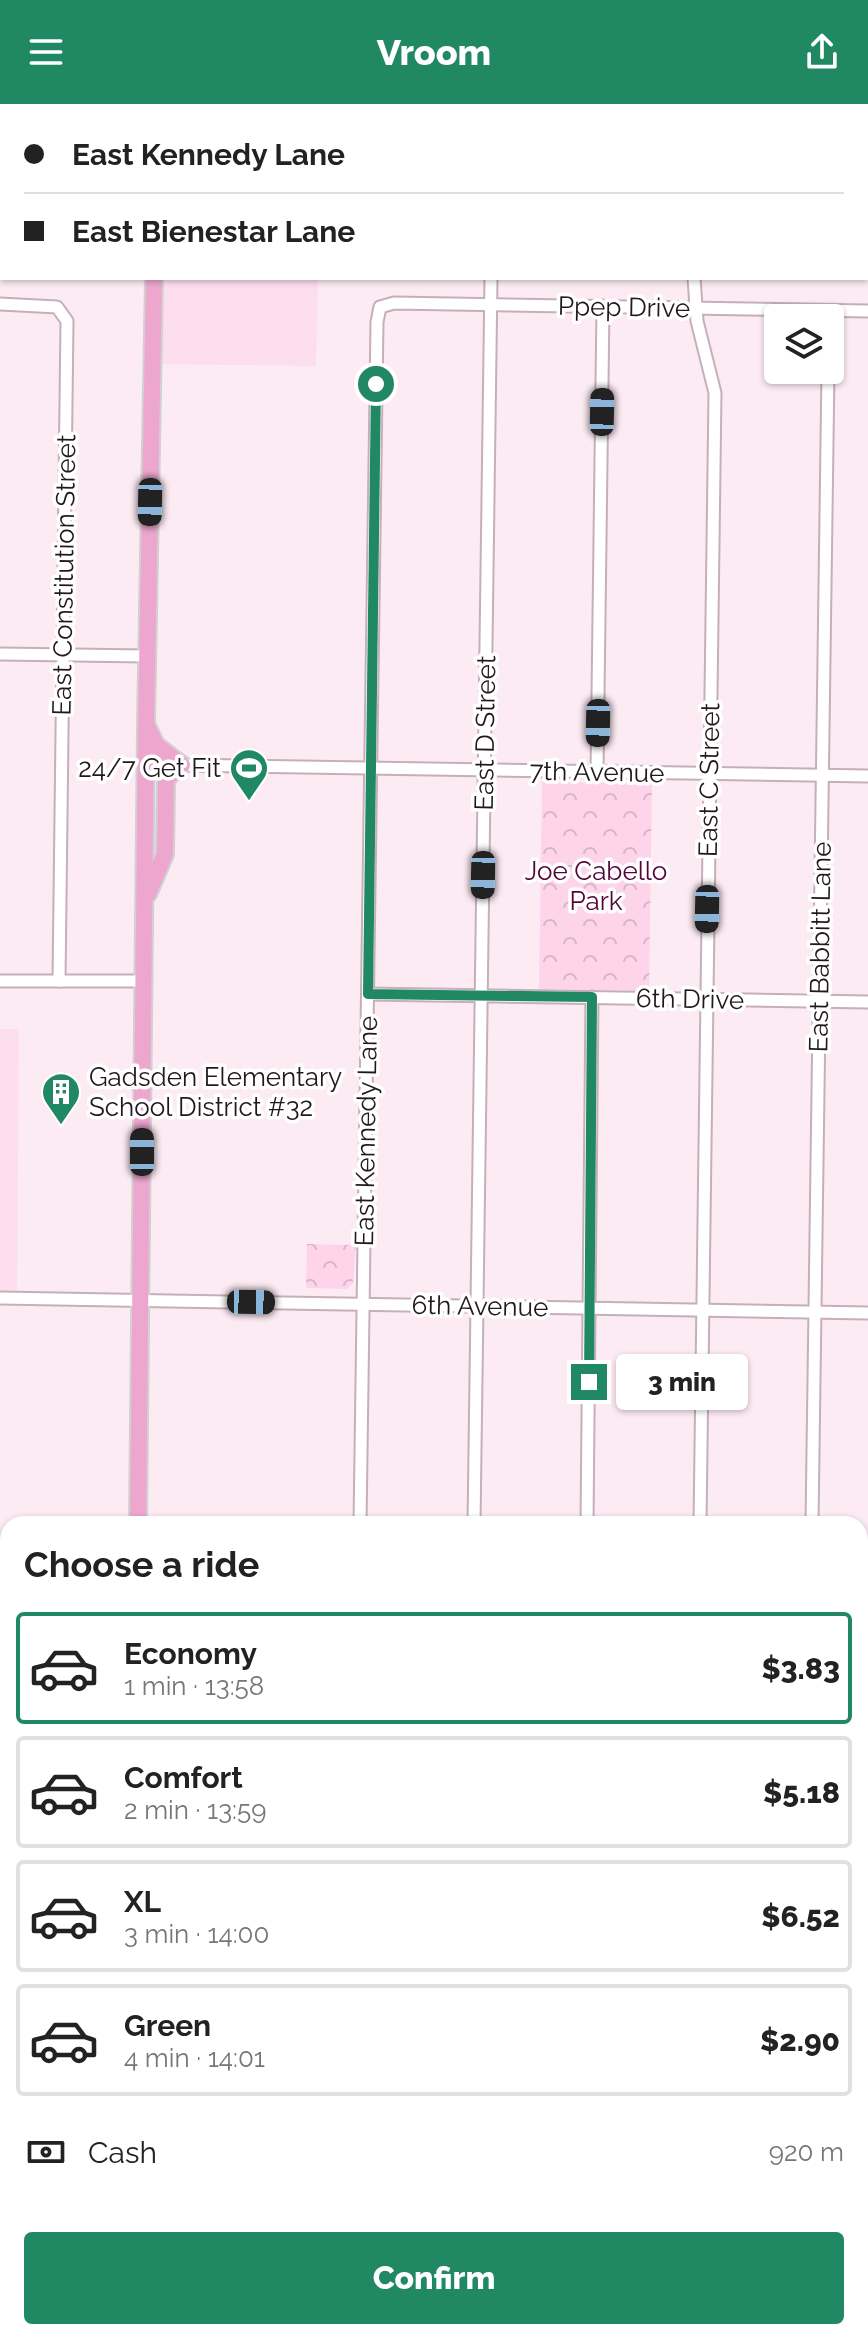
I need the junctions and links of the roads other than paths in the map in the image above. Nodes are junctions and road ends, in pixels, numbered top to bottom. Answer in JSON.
{"nodes":[{"id":1,"x":154,"y":280,"type":"edge"},
{"id":2,"x":491,"y":280,"type":"edge"},
{"id":3,"x":694,"y":280,"type":"edge"},
{"id":4,"x":0,"y":304,"type":"edge"},
{"id":5,"x":491,"y":304,"type":"junction"},
{"id":6,"x":603,"y":306,"type":"junction"},
{"id":7,"x":380,"y":307,"type":"joint"},
{"id":8,"x":696,"y":308,"type":"junction"},
{"id":9,"x":764,"y":311,"type":"edge"},
{"id":10,"x":868,"y":311,"type":"edge"},
{"id":11,"x":844,"y":313,"type":"edge"},
{"id":12,"x":828,"y":384,"type":"edge"},
{"id":13,"x":0,"y":654,"type":"edge"},
{"id":14,"x":63,"y":654,"type":"junction"},
{"id":15,"x":147,"y":656,"type":"junction"},
{"id":16,"x":146,"y":724,"type":"junction"},
{"id":17,"x":182,"y":765,"type":"junction"},
{"id":18,"x":371,"y":768,"type":"junction"},
{"id":19,"x":484,"y":770,"type":"junction"},
{"id":20,"x":597,"y":772,"type":"junction"},
{"id":21,"x":709,"y":774,"type":"junction"},
{"id":22,"x":822,"y":775,"type":"junction"},
{"id":23,"x":868,"y":776,"type":"edge"},
{"id":24,"x":144,"y":903,"type":"junction"},
{"id":25,"x":0,"y":981,"type":"edge"},
{"id":26,"x":59,"y":981,"type":"junction"},
{"id":27,"x":144,"y":981,"type":"junction"},
{"id":28,"x":368,"y":994,"type":"junction"},
{"id":29,"x":481,"y":996,"type":"junction"},
{"id":30,"x":592,"y":997,"type":"junction"},
{"id":31,"x":706,"y":999,"type":"junction"},
{"id":32,"x":820,"y":1001,"type":"junction"},
{"id":33,"x":868,"y":1002,"type":"edge"},
{"id":34,"x":0,"y":1298,"type":"edge"},
{"id":35,"x":141,"y":1301,"type":"junction"},
{"id":36,"x":363,"y":1304,"type":"junction"},
{"id":37,"x":477,"y":1306,"type":"junction"},
{"id":38,"x":590,"y":1308,"type":"junction"},
{"id":39,"x":704,"y":1310,"type":"junction"},
{"id":40,"x":815,"y":1312,"type":"junction"},
{"id":41,"x":868,"y":1313,"type":"edge"},
{"id":42,"x":138,"y":1516,"type":"edge"},
{"id":43,"x":360,"y":1516,"type":"edge"},
{"id":44,"x":474,"y":1516,"type":"edge"},
{"id":45,"x":587,"y":1516,"type":"edge"},
{"id":46,"x":700,"y":1516,"type":"edge"},
{"id":47,"x":812,"y":1516,"type":"edge"}],
"edges":[{"from":1,"to":15,"type":"highway"},
{"from":2,"to":5,"type":"street","name":"East D Street"},
{"from":3,"to":8,"type":"street","name":"East C Street"},
{"from":4,"to":14,"type":"street","name":"East Constitution Street"},
{"from":5,"to":6,"type":"street","name":"Ppep Drive"},
{"from":5,"to":7,"type":"street","name":"Ppep Drive"},
{"from":5,"to":19,"type":"street","name":"East D Street"},
{"from":6,"to":8,"type":"street","name":"Ppep Drive"},
{"from":6,"to":20,"type":"street"},
{"from":7,"to":18,"type":"street","name":"East Kennedy Lane"},
{"from":8,"to":9,"type":"street","name":"Ppep Drive"},
{"from":8,"to":21,"type":"street","name":"East C Street"},
{"from":10,"to":11,"type":"street","name":"Ppep Drive"},
{"from":12,"to":22,"type":"street","name":"East Babbitt Lane"},
{"from":13,"to":14,"type":"street"},
{"from":14,"to":15,"type":"street"},
{"from":14,"to":26,"type":"street","name":"East Constitution Street"},
{"from":15,"to":16,"type":"highway"},
{"from":16,"to":17,"type":"highway"},
{"from":16,"to":24,"type":"highway"},
{"from":17,"to":18,"type":"street","name":"7th Avenue"},
{"from":17,"to":24,"type":"highway"},
{"from":18,"to":19,"type":"street","name":"7th Avenue"},
{"from":18,"to":28,"type":"street","name":"East Kennedy Lane"},
{"from":19,"to":20,"type":"street","name":"7th Avenue"},
{"from":19,"to":29,"type":"street","name":"East D Street"},
{"from":20,"to":21,"type":"street","name":"7th Avenue"},
{"from":21,"to":22,"type":"street","name":"7th Avenue"},
{"from":21,"to":31,"type":"street","name":"East C Street"},
{"from":22,"to":23,"type":"street","name":"7th Avenue"},
{"from":22,"to":32,"type":"street","name":"East Babbitt Lane"},
{"from":24,"to":27,"type":"highway"},
{"from":25,"to":26,"type":"street"},
{"from":26,"to":27,"type":"street"},
{"from":27,"to":35,"type":"highway"},
{"from":28,"to":29,"type":"street","name":"6th Drive"},
{"from":28,"to":36,"type":"street","name":"East Kennedy Lane"},
{"from":29,"to":30,"type":"street","name":"6th Drive"},
{"from":29,"to":37,"type":"street","name":"East D Street"},
{"from":30,"to":31,"type":"street","name":"6th Drive"},
{"from":30,"to":38,"type":"street"},
{"from":31,"to":32,"type":"street","name":"6th Drive"},
{"from":31,"to":39,"type":"street","name":"East C Street"},
{"from":32,"to":33,"type":"street","name":"6th Drive"},
{"from":32,"to":40,"type":"street","name":"East Babbitt Lane"},
{"from":34,"to":35,"type":"street","name":"6th Avenue"},
{"from":35,"to":36,"type":"street","name":"6th Avenue"},
{"from":35,"to":42,"type":"highway"},
{"from":36,"to":37,"type":"street","name":"6th Avenue"},
{"from":36,"to":43,"type":"street","name":"East Kennedy Lane"},
{"from":37,"to":38,"type":"street","name":"6th Avenue"},
{"from":37,"to":44,"type":"street","name":"East D Street"},
{"from":38,"to":39,"type":"street","name":"6th Avenue"},
{"from":38,"to":45,"type":"street"},
{"from":39,"to":40,"type":"street","name":"6th Avenue"},
{"from":39,"to":46,"type":"street","name":"East C Street"},
{"from":40,"to":41,"type":"street","name":"6th Avenue"},
{"from":40,"to":47,"type":"street","name":"East Babbitt Lane"}]}
